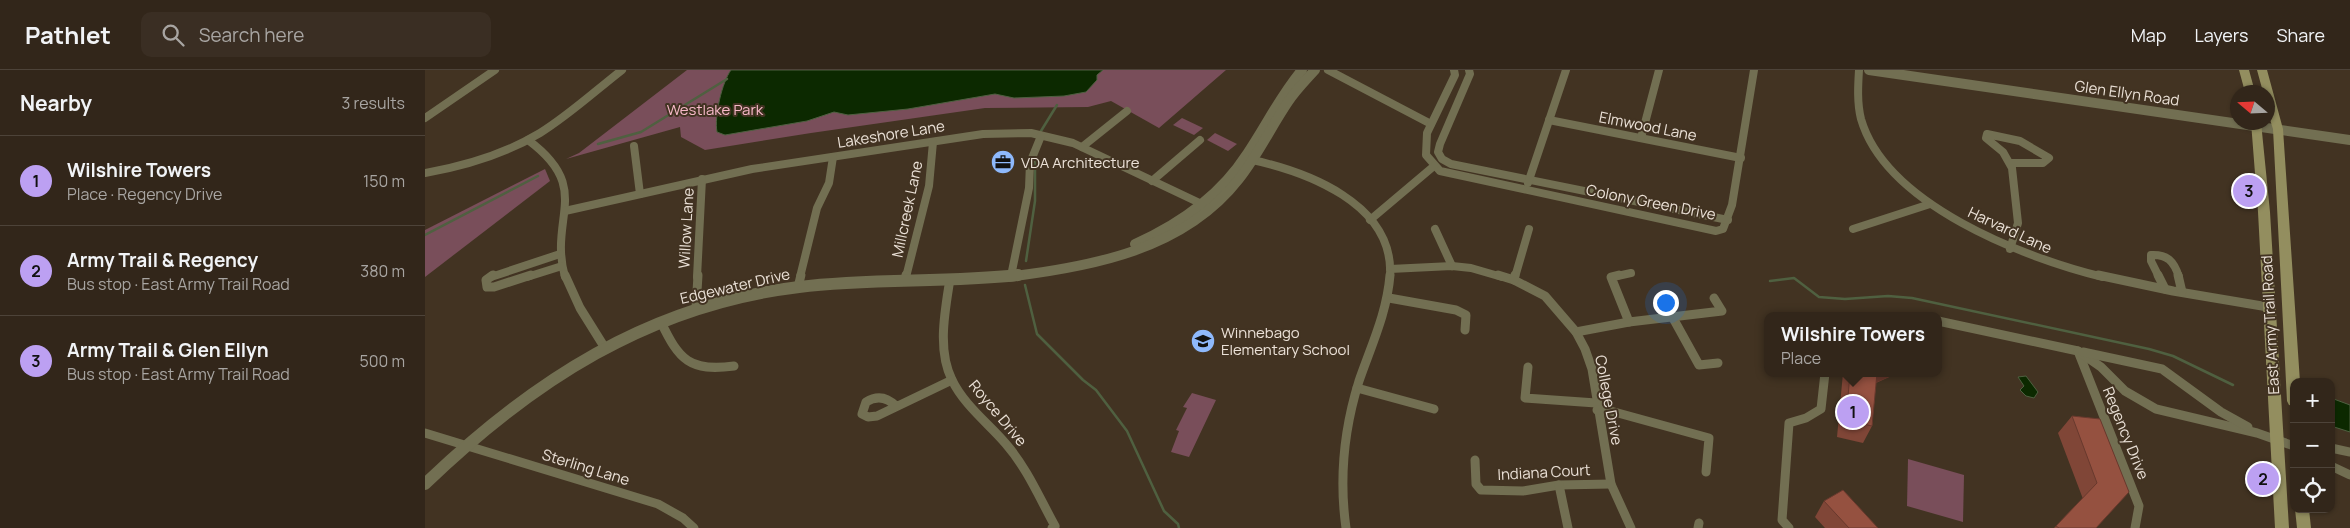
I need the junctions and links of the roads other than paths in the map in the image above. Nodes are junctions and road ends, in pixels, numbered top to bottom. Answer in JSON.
{"nodes":[{"id":1,"x":495,"y":70,"type":"edge"},
{"id":2,"x":622,"y":70,"type":"edge"},
{"id":3,"x":1302,"y":70,"type":"edge"},
{"id":4,"x":1315,"y":70,"type":"edge"},
{"id":5,"x":1328,"y":70,"type":"edge"},
{"id":6,"x":1454,"y":70,"type":"edge"},
{"id":7,"x":1469,"y":70,"type":"edge"},
{"id":8,"x":1566,"y":70,"type":"edge"},
{"id":9,"x":1659,"y":70,"type":"edge"},
{"id":10,"x":1754,"y":70,"type":"edge"},
{"id":11,"x":1859,"y":70,"type":"edge"},
{"id":12,"x":1869,"y":70,"type":"edge"},
{"id":13,"x":2244,"y":70,"type":"edge"},
{"id":14,"x":2262,"y":70,"type":"edge"},
{"id":15,"x":2248,"y":85,"type":"edge"},
{"id":16,"x":1127,"y":111,"type":"dead end"},
{"id":17,"x":425,"y":118,"type":"edge"},
{"id":18,"x":1549,"y":120,"type":"junction"},
{"id":19,"x":2230,"y":120,"type":"edge"},
{"id":20,"x":1431,"y":124,"type":"junction"},
{"id":21,"x":2275,"y":129,"type":"edge"},
{"id":22,"x":2257,"y":130,"type":"edge"},
{"id":23,"x":2278,"y":130,"type":"junction"},
{"id":24,"x":1041,"y":136,"type":"junction"},
{"id":25,"x":1641,"y":138,"type":"junction"},
{"id":26,"x":528,"y":140,"type":"junction"},
{"id":27,"x":1200,"y":140,"type":"dead end"},
{"id":28,"x":2350,"y":140,"type":"edge"},
{"id":29,"x":933,"y":142,"type":"junction"},
{"id":30,"x":634,"y":146,"type":"dead end"},
{"id":31,"x":1083,"y":147,"type":"junction"},
{"id":32,"x":833,"y":157,"type":"junction"},
{"id":33,"x":1741,"y":158,"type":"junction"},
{"id":34,"x":1249,"y":159,"type":"junction"},
{"id":35,"x":2011,"y":164,"type":"junction"},
{"id":36,"x":1434,"y":166,"type":"junction"},
{"id":37,"x":425,"y":173,"type":"edge"},
{"id":38,"x":702,"y":179,"type":"junction"},
{"id":39,"x":1152,"y":180,"type":"junction"},
{"id":40,"x":1529,"y":180,"type":"junction"},
{"id":41,"x":1525,"y":190,"type":"junction"},
{"id":42,"x":639,"y":194,"type":"junction"},
{"id":43,"x":1930,"y":204,"type":"junction"},
{"id":44,"x":1207,"y":206,"type":"junction"},
{"id":45,"x":565,"y":211,"type":"junction"},
{"id":46,"x":1370,"y":220,"type":"junction"},
{"id":47,"x":1728,"y":220,"type":"junction"},
{"id":48,"x":1435,"y":229,"type":"dead end"},
{"id":49,"x":1529,"y":229,"type":"dead end"},
{"id":50,"x":1853,"y":229,"type":"dead end"},
{"id":51,"x":2010,"y":249,"type":"junction"},
{"id":52,"x":560,"y":254,"type":"junction"},
{"id":53,"x":562,"y":266,"type":"junction"},
{"id":54,"x":1452,"y":266,"type":"junction"},
{"id":55,"x":1390,"y":268,"type":"junction"},
{"id":56,"x":1631,"y":273,"type":"dead end"},
{"id":57,"x":1011,"y":276,"type":"junction"},
{"id":58,"x":950,"y":279,"type":"junction"},
{"id":59,"x":1514,"y":280,"type":"junction"},
{"id":60,"x":905,"y":281,"type":"junction"},
{"id":61,"x":798,"y":287,"type":"junction"},
{"id":62,"x":2165,"y":289,"type":"junction"},
{"id":63,"x":2182,"y":292,"type":"junction"},
{"id":64,"x":1389,"y":298,"type":"junction"},
{"id":65,"x":1714,"y":298,"type":"dead end"},
{"id":66,"x":2268,"y":307,"type":"junction"},
{"id":67,"x":696,"y":308,"type":"junction"},
{"id":68,"x":1673,"y":318,"type":"junction"},
{"id":69,"x":661,"y":322,"type":"junction"},
{"id":70,"x":1629,"y":322,"type":"junction"},
{"id":71,"x":1942,"y":322,"type":"edge"},
{"id":72,"x":1465,"y":330,"type":"dead end"},
{"id":73,"x":1576,"y":332,"type":"junction"},
{"id":74,"x":605,"y":348,"type":"junction"},
{"id":75,"x":2078,"y":351,"type":"junction"},
{"id":76,"x":1717,"y":363,"type":"dead end"},
{"id":77,"x":734,"y":366,"type":"dead end"},
{"id":78,"x":1528,"y":367,"type":"dead end"},
{"id":79,"x":1825,"y":377,"type":"edge"},
{"id":80,"x":2293,"y":378,"type":"edge"},
{"id":81,"x":952,"y":380,"type":"junction"},
{"id":82,"x":1357,"y":388,"type":"junction"},
{"id":83,"x":897,"y":406,"type":"dead end"},
{"id":84,"x":1597,"y":407,"type":"junction"},
{"id":85,"x":1434,"y":409,"type":"dead end"},
{"id":86,"x":425,"y":433,"type":"edge"},
{"id":87,"x":2257,"y":433,"type":"junction"},
{"id":88,"x":2277,"y":440,"type":"junction"},
{"id":89,"x":2290,"y":445,"type":"edge"},
{"id":90,"x":464,"y":446,"type":"junction"},
{"id":91,"x":2335,"y":449,"type":"edge"},
{"id":92,"x":2350,"y":452,"type":"edge"},
{"id":93,"x":1475,"y":460,"type":"dead end"},
{"id":94,"x":2335,"y":468,"type":"edge"},
{"id":95,"x":1706,"y":472,"type":"dead end"},
{"id":96,"x":2350,"y":475,"type":"edge"},
{"id":97,"x":425,"y":484,"type":"edge"},
{"id":98,"x":1611,"y":484,"type":"junction"},
{"id":99,"x":1559,"y":485,"type":"junction"},
{"id":100,"x":2302,"y":513,"type":"edge"},
{"id":101,"x":694,"y":528,"type":"edge"},
{"id":102,"x":1052,"y":528,"type":"edge"},
{"id":103,"x":1346,"y":528,"type":"edge"},
{"id":104,"x":1568,"y":528,"type":"edge"},
{"id":105,"x":1631,"y":528,"type":"edge"},
{"id":106,"x":1789,"y":528,"type":"edge"},
{"id":107,"x":2135,"y":528,"type":"edge"},
{"id":108,"x":2281,"y":528,"type":"edge"},
{"id":109,"x":2304,"y":528,"type":"edge"}],
"edges":[{"from":1,"to":17,"type":"street"},
{"from":2,"to":26,"type":"street"},
{"from":3,"to":34,"type":"street","name":"Edgewater Drive"},
{"from":4,"to":34,"type":"street","name":"Edgewater Drive"},
{"from":5,"to":20,"type":"street"},
{"from":6,"to":20,"type":"street"},
{"from":7,"to":40,"type":"street","name":"Colony Green Drive"},
{"from":8,"to":18,"type":"street"},
{"from":9,"to":25,"type":"street"},
{"from":10,"to":33,"type":"street"},
{"from":11,"to":43,"type":"street","name":"Harvard Lane"},
{"from":12,"to":19,"type":"street","name":"Glen Ellyn Road"},
{"from":13,"to":15,"type":"main road"},
{"from":14,"to":23,"type":"main road","name":"East Army Trail Road"},
{"from":16,"to":31,"type":"street"},
{"from":18,"to":25,"type":"street","name":"Elmwood Lane"},
{"from":18,"to":40,"type":"street"},
{"from":20,"to":36,"type":"street"},
{"from":21,"to":23,"type":"street","name":"Glen Ellyn Road"},
{"from":22,"to":66,"type":"main road","name":"East Army Trail Road"},
{"from":23,"to":28,"type":"street","name":"Glen Ellyn Road"},
{"from":23,"to":80,"type":"main road","name":"East Army Trail Road"},
{"from":24,"to":29,"type":"street","name":"Lakeshore Lane"},
{"from":24,"to":31,"type":"street","name":"Lakeshore Lane"},
{"from":24,"to":57,"type":"street"},
{"from":25,"to":33,"type":"street","name":"Elmwood Lane"},
{"from":26,"to":37,"type":"street"},
{"from":26,"to":45,"type":"street"},
{"from":27,"to":39,"type":"street"},
{"from":29,"to":32,"type":"street","name":"Lakeshore Lane"},
{"from":29,"to":60,"type":"street","name":"Millcreek Lane"},
{"from":30,"to":42,"type":"street"},
{"from":31,"to":39,"type":"street","name":"Lakeshore Lane"},
{"from":32,"to":38,"type":"street","name":"Lakeshore Lane"},
{"from":32,"to":61,"type":"street"},
{"from":33,"to":47,"type":"street"},
{"from":34,"to":44,"type":"street","name":"Edgewater Drive"},
{"from":34,"to":46,"type":"street"},
{"from":35,"to":35,"type":"street"},
{"from":35,"to":51,"type":"street"},
{"from":36,"to":41,"type":"street","name":"Colony Green Drive"},
{"from":36,"to":46,"type":"street"},
{"from":38,"to":42,"type":"street","name":"Lakeshore Lane"},
{"from":38,"to":67,"type":"street","name":"Willow Lane"},
{"from":39,"to":44,"type":"street","name":"Lakeshore Lane"},
{"from":40,"to":41,"type":"street"},
{"from":40,"to":47,"type":"street","name":"Colony Green Drive"},
{"from":41,"to":47,"type":"street","name":"Colony Green Drive"},
{"from":42,"to":45,"type":"street","name":"Lakeshore Lane"},
{"from":43,"to":50,"type":"street"},
{"from":43,"to":51,"type":"street","name":"Harvard Lane"},
{"from":44,"to":57,"type":"street","name":"Edgewater Drive"},
{"from":45,"to":52,"type":"street"},
{"from":46,"to":55,"type":"street"},
{"from":48,"to":54,"type":"street"},
{"from":49,"to":59,"type":"street"},
{"from":51,"to":62,"type":"street","name":"Harvard Lane"},
{"from":52,"to":53,"type":"street"},
{"from":52,"to":53,"type":"street"},
{"from":53,"to":74,"type":"street"},
{"from":54,"to":55,"type":"street","name":"College Drive"},
{"from":54,"to":59,"type":"street","name":"College Drive"},
{"from":55,"to":64,"type":"street"},
{"from":56,"to":70,"type":"street"},
{"from":57,"to":58,"type":"street","name":"Edgewater Drive"},
{"from":58,"to":60,"type":"street","name":"Edgewater Drive"},
{"from":58,"to":81,"type":"street","name":"Royce Drive"},
{"from":59,"to":73,"type":"street","name":"College Drive"},
{"from":60,"to":61,"type":"street","name":"Edgewater Drive"},
{"from":61,"to":67,"type":"street","name":"Edgewater Drive"},
{"from":62,"to":63,"type":"street","name":"Harvard Lane"},
{"from":62,"to":63,"type":"street"},
{"from":63,"to":66,"type":"street","name":"Harvard Lane"},
{"from":64,"to":72,"type":"street"},
{"from":64,"to":82,"type":"street"},
{"from":65,"to":68,"type":"street"},
{"from":66,"to":88,"type":"main road","name":"East Army Trail Road"},
{"from":67,"to":69,"type":"street","name":"Edgewater Drive"},
{"from":68,"to":70,"type":"street"},
{"from":68,"to":76,"type":"street"},
{"from":69,"to":74,"type":"street","name":"Edgewater Drive"},
{"from":69,"to":77,"type":"street"},
{"from":70,"to":73,"type":"street"},
{"from":71,"to":75,"type":"street","name":"Regency Drive"},
{"from":73,"to":84,"type":"street","name":"College Drive"},
{"from":74,"to":90,"type":"street","name":"Edgewater Drive"},
{"from":75,"to":87,"type":"street","name":"Regency Drive"},
{"from":75,"to":87,"type":"street","name":"Regency Drive"},
{"from":75,"to":107,"type":"street","name":"Regency Drive"},
{"from":78,"to":84,"type":"street"},
{"from":79,"to":106,"type":"street"},
{"from":81,"to":83,"type":"street"},
{"from":81,"to":102,"type":"street","name":"Royce Drive"},
{"from":82,"to":85,"type":"street"},
{"from":82,"to":103,"type":"street"},
{"from":84,"to":95,"type":"street"},
{"from":84,"to":98,"type":"street","name":"College Drive"},
{"from":86,"to":90,"type":"street","name":"Sterling Lane"},
{"from":87,"to":88,"type":"street","name":"Regency Drive"},
{"from":88,"to":89,"type":"street","name":"Regency Drive"},
{"from":88,"to":108,"type":"main road","name":"East Army Trail Road"},
{"from":90,"to":97,"type":"street","name":"Edgewater Drive"},
{"from":90,"to":101,"type":"street","name":"Sterling Lane"},
{"from":91,"to":92,"type":"street"},
{"from":93,"to":99,"type":"street","name":"Indiana Court"},
{"from":94,"to":96,"type":"street"},
{"from":98,"to":99,"type":"street","name":"Indiana Court"},
{"from":98,"to":105,"type":"street","name":"College Drive"},
{"from":99,"to":104,"type":"street"},
{"from":100,"to":109,"type":"main road"}]}
